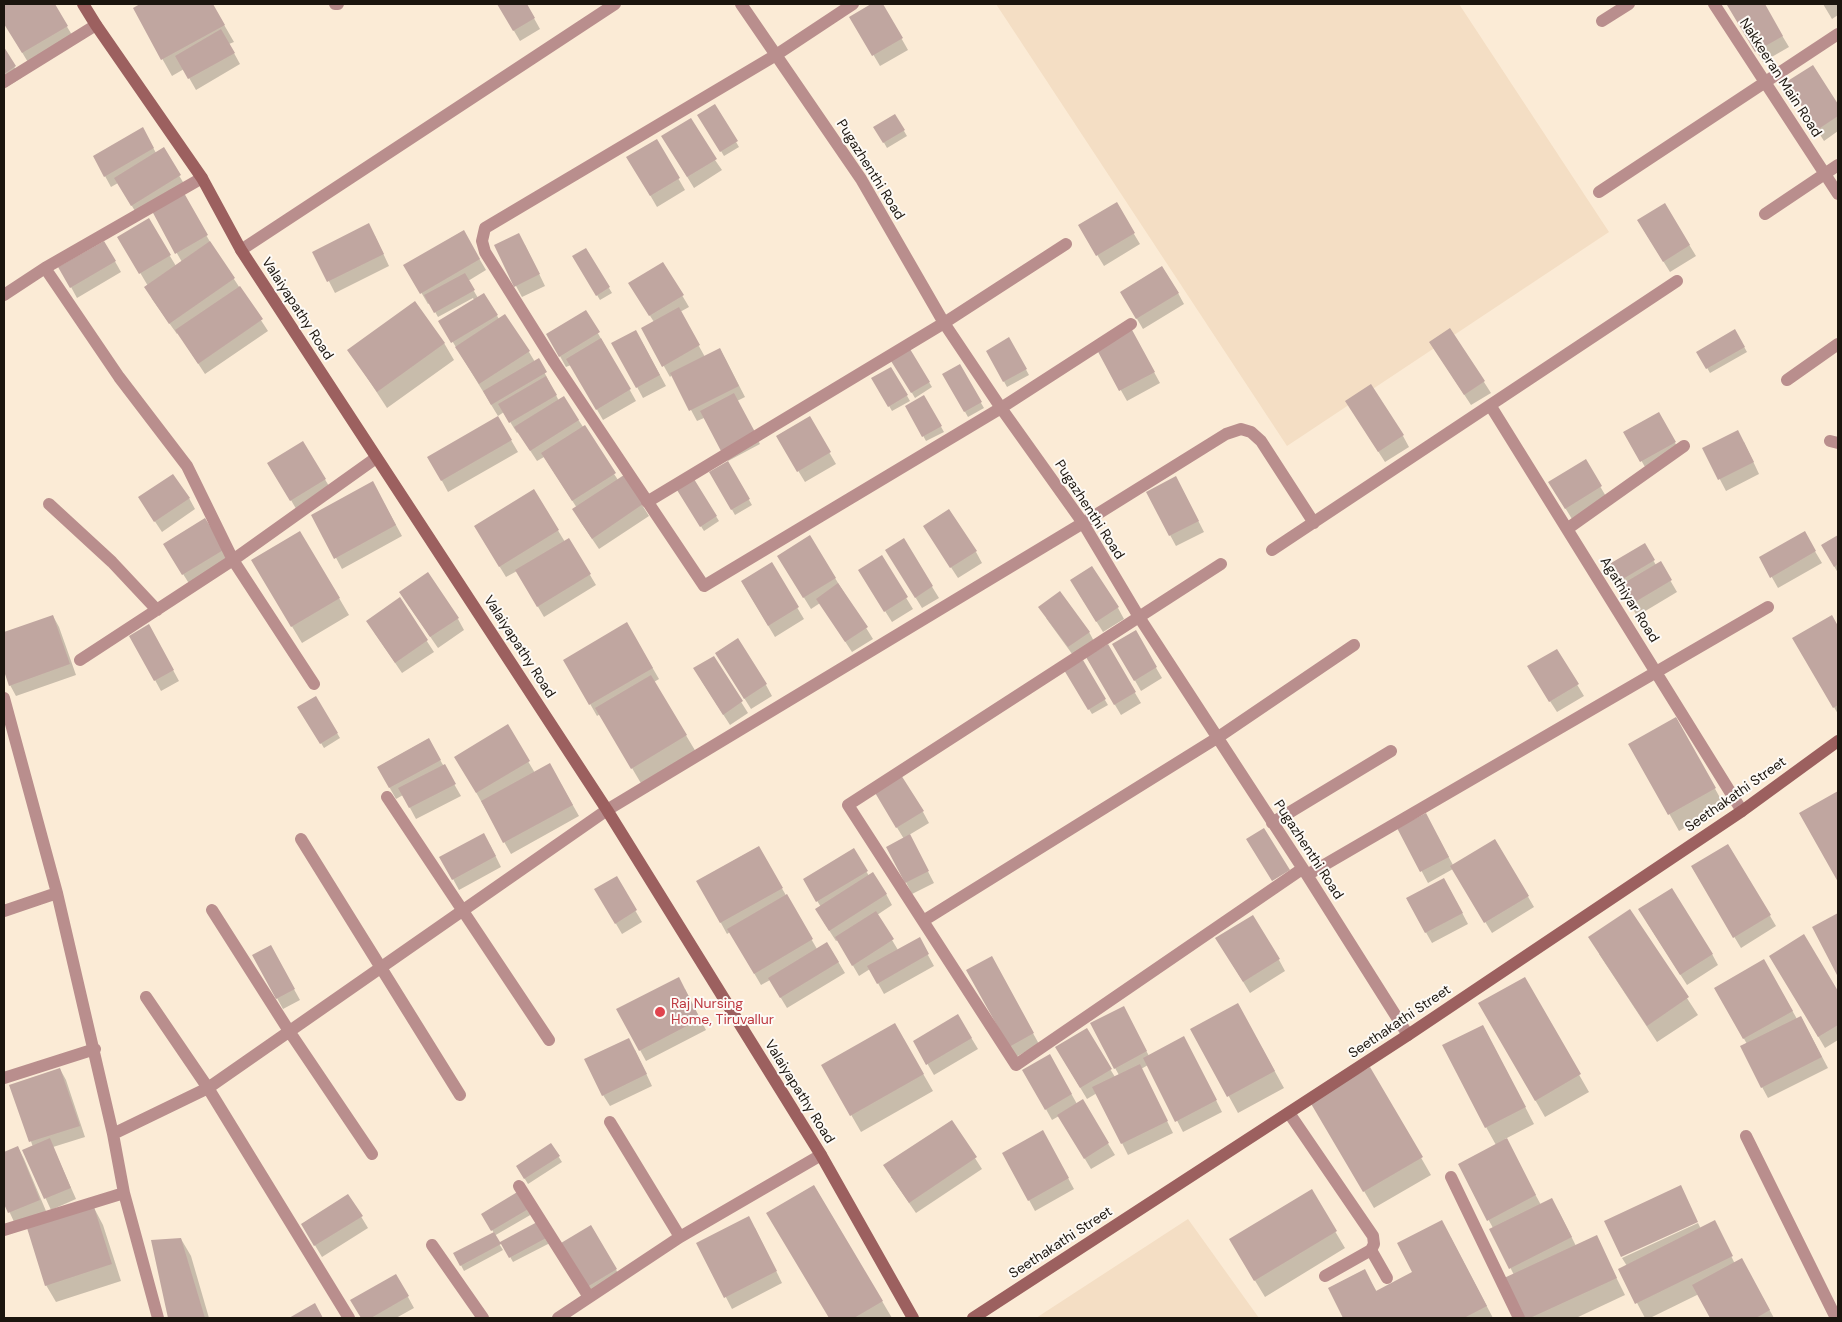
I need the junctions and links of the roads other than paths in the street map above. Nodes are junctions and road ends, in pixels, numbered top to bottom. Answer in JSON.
{"nodes":[{"id":1,"x":82,"y":4,"type":"edge"},
{"id":2,"x":615,"y":4,"type":"edge"},
{"id":3,"x":741,"y":4,"type":"edge"},
{"id":4,"x":853,"y":4,"type":"edge"},
{"id":5,"x":1629,"y":4,"type":"edge"},
{"id":6,"x":1714,"y":4,"type":"edge"},
{"id":7,"x":1602,"y":20,"type":"dead end"},
{"id":8,"x":96,"y":26,"type":"junction"},
{"id":9,"x":1838,"y":34,"type":"edge"},
{"id":10,"x":776,"y":55,"type":"junction"},
{"id":11,"x":4,"y":82,"type":"edge"},
{"id":12,"x":1764,"y":82,"type":"junction"},
{"id":13,"x":1838,"y":164,"type":"edge"},
{"id":14,"x":1825,"y":174,"type":"junction"},
{"id":15,"x":202,"y":178,"type":"junction"},
{"id":16,"x":1599,"y":192,"type":"dead end"},
{"id":17,"x":1838,"y":194,"type":"edge"},
{"id":18,"x":1765,"y":214,"type":"dead end"},
{"id":19,"x":1066,"y":244,"type":"dead end"},
{"id":20,"x":241,"y":250,"type":"junction"},
{"id":21,"x":45,"y":268,"type":"junction"},
{"id":22,"x":1677,"y":281,"type":"dead end"},
{"id":23,"x":4,"y":295,"type":"edge"},
{"id":24,"x":944,"y":324,"type":"junction"},
{"id":25,"x":1131,"y":324,"type":"dead end"},
{"id":26,"x":1838,"y":344,"type":"edge"},
{"id":27,"x":1787,"y":380,"type":"dead end"},
{"id":28,"x":1490,"y":405,"type":"junction"},
{"id":29,"x":1001,"y":408,"type":"junction"},
{"id":30,"x":1684,"y":446,"type":"dead end"},
{"id":31,"x":376,"y":458,"type":"junction"},
{"id":32,"x":647,"y":502,"type":"junction"},
{"id":33,"x":49,"y":504,"type":"dead end"},
{"id":34,"x":1314,"y":523,"type":"junction"},
{"id":35,"x":1083,"y":524,"type":"junction"},
{"id":36,"x":1567,"y":529,"type":"junction"},
{"id":37,"x":1272,"y":550,"type":"dead end"},
{"id":38,"x":233,"y":560,"type":"junction"},
{"id":39,"x":1221,"y":564,"type":"dead end"},
{"id":40,"x":1768,"y":607,"type":"dead end"},
{"id":41,"x":157,"y":610,"type":"junction"},
{"id":42,"x":1139,"y":617,"type":"junction"},
{"id":43,"x":1354,"y":645,"type":"dead end"},
{"id":44,"x":80,"y":660,"type":"dead end"},
{"id":45,"x":1656,"y":671,"type":"junction"},
{"id":46,"x":314,"y":684,"type":"dead end"},
{"id":47,"x":4,"y":699,"type":"edge"},
{"id":48,"x":1217,"y":738,"type":"junction"},
{"id":49,"x":1838,"y":741,"type":"edge"},
{"id":50,"x":1391,"y":751,"type":"dead end"},
{"id":51,"x":388,"y":797,"type":"dead end"},
{"id":52,"x":607,"y":810,"type":"junction"},
{"id":53,"x":1742,"y":811,"type":"junction"},
{"id":54,"x":1272,"y":823,"type":"junction"},
{"id":55,"x":301,"y":839,"type":"dead end"},
{"id":56,"x":1305,"y":872,"type":"junction"},
{"id":57,"x":58,"y":893,"type":"junction"},
{"id":58,"x":212,"y":910,"type":"dead end"},
{"id":59,"x":464,"y":910,"type":"junction"},
{"id":60,"x":4,"y":911,"type":"edge"},
{"id":61,"x":923,"y":921,"type":"junction"},
{"id":62,"x":381,"y":967,"type":"junction"},
{"id":63,"x":146,"y":997,"type":"dead end"},
{"id":64,"x":290,"y":1031,"type":"junction"},
{"id":65,"x":1408,"y":1035,"type":"junction"},
{"id":66,"x":549,"y":1040,"type":"dead end"},
{"id":67,"x":94,"y":1049,"type":"junction"},
{"id":68,"x":4,"y":1078,"type":"edge"},
{"id":69,"x":208,"y":1088,"type":"junction"},
{"id":70,"x":460,"y":1095,"type":"dead end"},
{"id":71,"x":1289,"y":1113,"type":"junction"},
{"id":72,"x":610,"y":1122,"type":"dead end"},
{"id":73,"x":114,"y":1134,"type":"junction"},
{"id":74,"x":1746,"y":1136,"type":"dead end"},
{"id":75,"x":372,"y":1154,"type":"dead end"},
{"id":76,"x":821,"y":1156,"type":"junction"},
{"id":77,"x":1451,"y":1177,"type":"dead end"},
{"id":78,"x":519,"y":1186,"type":"dead end"},
{"id":79,"x":124,"y":1193,"type":"junction"},
{"id":80,"x":4,"y":1230,"type":"edge"},
{"id":81,"x":680,"y":1237,"type":"junction"},
{"id":82,"x":432,"y":1246,"type":"dead end"},
{"id":83,"x":1371,"y":1250,"type":"junction"},
{"id":84,"x":1325,"y":1276,"type":"dead end"},
{"id":85,"x":1387,"y":1278,"type":"dead end"},
{"id":86,"x":589,"y":1297,"type":"junction"},
{"id":87,"x":158,"y":1318,"type":"edge"},
{"id":88,"x":349,"y":1318,"type":"edge"},
{"id":89,"x":483,"y":1318,"type":"edge"},
{"id":90,"x":558,"y":1318,"type":"edge"},
{"id":91,"x":913,"y":1318,"type":"edge"},
{"id":92,"x":973,"y":1318,"type":"edge"},
{"id":93,"x":1519,"y":1318,"type":"edge"},
{"id":94,"x":1836,"y":1318,"type":"edge"}],
"edges":[{"from":1,"to":8,"type":"main road","name":"Valaiyapathy Road"},
{"from":2,"to":20,"type":"street"},
{"from":3,"to":10,"type":"street","name":"Pugazhenthi Road"},
{"from":4,"to":10,"type":"street"},
{"from":5,"to":7,"type":"street"},
{"from":6,"to":12,"type":"street","name":"Nakkeeran Main Road"},
{"from":8,"to":11,"type":"street"},
{"from":8,"to":15,"type":"main road","name":"Valaiyapathy Road"},
{"from":9,"to":12,"type":"street"},
{"from":10,"to":24,"type":"street","name":"Pugazhenthi Road"},
{"from":10,"to":32,"type":"street"},
{"from":12,"to":14,"type":"street","name":"Nakkeeran Main Road"},
{"from":12,"to":16,"type":"street"},
{"from":13,"to":14,"type":"street"},
{"from":14,"to":17,"type":"street","name":"Nakkeeran Main Road"},
{"from":14,"to":18,"type":"street"},
{"from":15,"to":20,"type":"main road","name":"Valaiyapathy Road"},
{"from":15,"to":21,"type":"street"},
{"from":19,"to":24,"type":"street"},
{"from":20,"to":31,"type":"main road","name":"Valaiyapathy Road"},
{"from":21,"to":23,"type":"street"},
{"from":21,"to":38,"type":"street"},
{"from":22,"to":28,"type":"street"},
{"from":24,"to":29,"type":"street","name":"Pugazhenthi Road"},
{"from":24,"to":32,"type":"street"},
{"from":25,"to":29,"type":"street"},
{"from":26,"to":27,"type":"street"},
{"from":28,"to":34,"type":"street"},
{"from":28,"to":36,"type":"street","name":"Agathiyar Road"},
{"from":29,"to":32,"type":"street"},
{"from":29,"to":35,"type":"street","name":"Pugazhenthi Road"},
{"from":30,"to":36,"type":"street"},
{"from":31,"to":38,"type":"street"},
{"from":31,"to":52,"type":"main road","name":"Valaiyapathy Road"},
{"from":33,"to":41,"type":"street"},
{"from":34,"to":35,"type":"street"},
{"from":34,"to":37,"type":"street"},
{"from":35,"to":42,"type":"street","name":"Pugazhenthi Road"},
{"from":35,"to":52,"type":"street"},
{"from":36,"to":45,"type":"street","name":"Agathiyar Road"},
{"from":38,"to":41,"type":"street"},
{"from":38,"to":46,"type":"street"},
{"from":39,"to":42,"type":"street"},
{"from":40,"to":45,"type":"street"},
{"from":41,"to":44,"type":"street"},
{"from":42,"to":48,"type":"street","name":"Pugazhenthi Road"},
{"from":42,"to":61,"type":"street"},
{"from":43,"to":48,"type":"street"},
{"from":45,"to":53,"type":"street","name":"Agathiyar Road"},
{"from":45,"to":56,"type":"street"},
{"from":47,"to":57,"type":"street"},
{"from":48,"to":54,"type":"street","name":"Pugazhenthi Road"},
{"from":48,"to":61,"type":"street"},
{"from":49,"to":53,"type":"main road","name":"Seethakathi Street"},
{"from":50,"to":54,"type":"street"},
{"from":51,"to":59,"type":"street"},
{"from":52,"to":59,"type":"street"},
{"from":52,"to":76,"type":"main road","name":"Valaiyapathy Road"},
{"from":53,"to":65,"type":"main road","name":"Seethakathi Street"},
{"from":54,"to":56,"type":"street","name":"Pugazhenthi Road"},
{"from":55,"to":62,"type":"street"},
{"from":56,"to":61,"type":"street"},
{"from":56,"to":65,"type":"street","name":"Pugazhenthi Road"},
{"from":57,"to":60,"type":"street"},
{"from":57,"to":67,"type":"street"},
{"from":58,"to":64,"type":"street"},
{"from":59,"to":62,"type":"street"},
{"from":59,"to":66,"type":"street"},
{"from":62,"to":64,"type":"street"},
{"from":62,"to":70,"type":"street"},
{"from":63,"to":69,"type":"street"},
{"from":64,"to":69,"type":"street"},
{"from":64,"to":75,"type":"street"},
{"from":65,"to":71,"type":"main road","name":"Seethakathi Street"},
{"from":67,"to":68,"type":"street"},
{"from":67,"to":73,"type":"street"},
{"from":69,"to":73,"type":"street"},
{"from":69,"to":88,"type":"street"},
{"from":71,"to":83,"type":"street"},
{"from":71,"to":92,"type":"main road","name":"Seethakathi Street"},
{"from":72,"to":81,"type":"street"},
{"from":73,"to":79,"type":"street"},
{"from":74,"to":94,"type":"street"},
{"from":76,"to":81,"type":"street"},
{"from":76,"to":91,"type":"main road","name":"Valaiyapathy Road"},
{"from":77,"to":93,"type":"street"},
{"from":78,"to":86,"type":"street"},
{"from":79,"to":80,"type":"street"},
{"from":79,"to":87,"type":"street"},
{"from":81,"to":86,"type":"street"},
{"from":82,"to":89,"type":"street"},
{"from":83,"to":84,"type":"street"},
{"from":83,"to":85,"type":"street"},
{"from":86,"to":90,"type":"street"}]}
